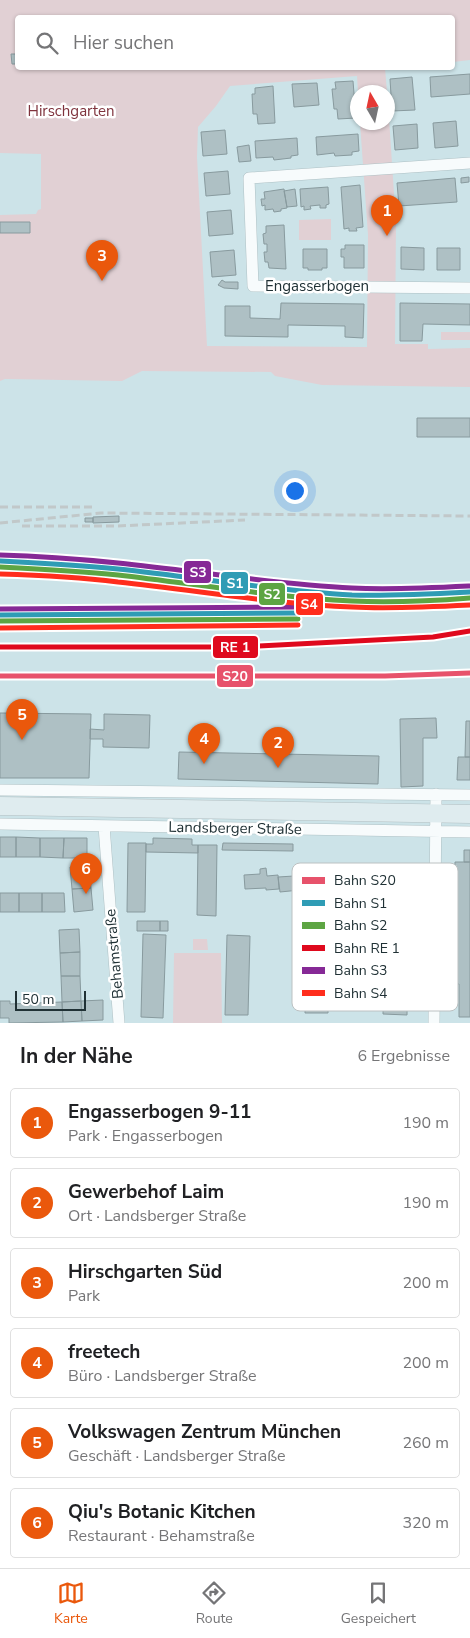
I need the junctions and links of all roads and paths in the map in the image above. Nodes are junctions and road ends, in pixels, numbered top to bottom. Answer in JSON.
{"nodes":[{"id":1,"x":470,"y":163,"type":"edge"},
{"id":2,"x":470,"y":288,"type":"edge"},
{"id":3,"x":0,"y":790,"type":"edge"},
{"id":4,"x":133,"y":791,"type":"junction"},
{"id":5,"x":436,"y":794,"type":"junction"},
{"id":6,"x":470,"y":795,"type":"edge"},
{"id":7,"x":0,"y":806,"type":"edge"},
{"id":8,"x":132,"y":809,"type":"junction"},
{"id":9,"x":436,"y":813,"type":"junction"},
{"id":10,"x":470,"y":814,"type":"edge"},
{"id":11,"x":0,"y":824,"type":"edge"},
{"id":12,"x":104,"y":826,"type":"junction"},
{"id":13,"x":436,"y":832,"type":"junction"},
{"id":14,"x":470,"y":832,"type":"edge"},
{"id":15,"x":436,"y":863,"type":"edge"},
{"id":16,"x":119,"y":1023,"type":"edge"}],
"edges":[{"from":1,"to":2,"type":"street","name":"Engasserbogen"},
{"from":3,"to":4,"type":"street"},
{"from":4,"to":5,"type":"street"},
{"from":4,"to":8,"type":"street"},
{"from":5,"to":6,"type":"street"},
{"from":5,"to":9,"type":"street"},
{"from":7,"to":8,"type":"main road","name":"Landsberger Straße"},
{"from":8,"to":9,"type":"main road","name":"Landsberger Straße"},
{"from":9,"to":10,"type":"main road","name":"Landsberger Straße"},
{"from":9,"to":13,"type":"street"},
{"from":11,"to":12,"type":"street","name":"Landsberger Straße"},
{"from":12,"to":13,"type":"street","name":"Landsberger Straße"},
{"from":12,"to":16,"type":"street","name":"Behamstraße"},
{"from":13,"to":14,"type":"street","name":"Landsberger Straße"},
{"from":13,"to":15,"type":"street"}]}
